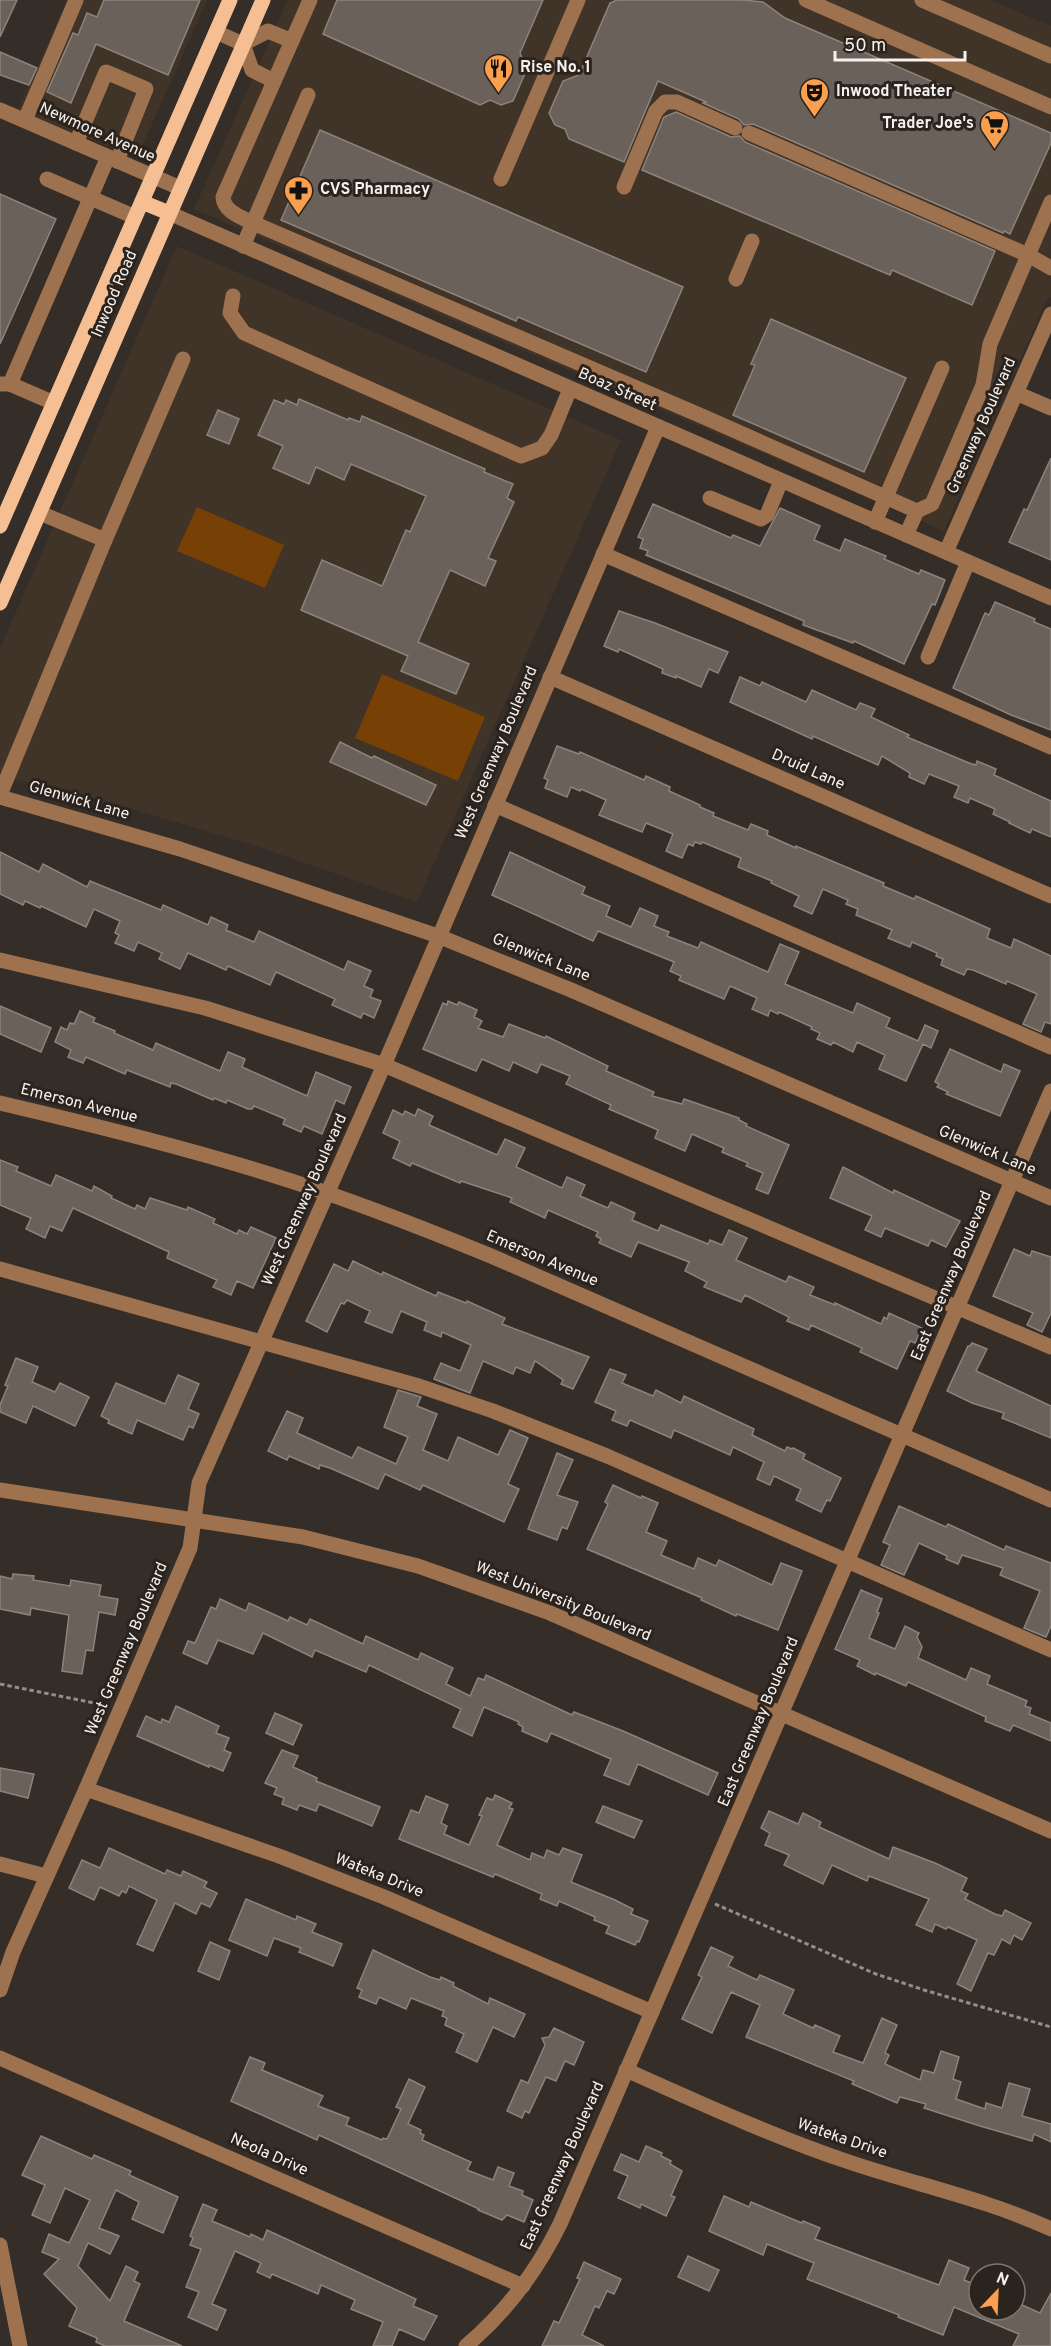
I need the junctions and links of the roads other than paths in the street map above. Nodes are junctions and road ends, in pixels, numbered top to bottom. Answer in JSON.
{"nodes":[{"id":1,"x":76,"y":0,"type":"edge"},
{"id":2,"x":230,"y":0,"type":"edge"},
{"id":3,"x":263,"y":0,"type":"edge"},
{"id":4,"x":310,"y":0,"type":"edge"},
{"id":5,"x":578,"y":0,"type":"edge"},
{"id":6,"x":922,"y":0,"type":"edge"},
{"id":7,"x":815,"y":2,"type":"edge"},
{"id":8,"x":216,"y":32,"type":"junction"},
{"id":9,"x":292,"y":41,"type":"junction"},
{"id":10,"x":243,"y":44,"type":"junction"},
{"id":11,"x":1051,"y":56,"type":"edge"},
{"id":12,"x":274,"y":81,"type":"junction"},
{"id":13,"x":308,"y":95,"type":"dead end"},
{"id":14,"x":1051,"y":107,"type":"edge"},
{"id":15,"x":0,"y":110,"type":"edge"},
{"id":16,"x":24,"y":120,"type":"junction"},
{"id":17,"x":76,"y":143,"type":"junction"},
{"id":18,"x":113,"y":159,"type":"junction"},
{"id":19,"x":152,"y":176,"type":"junction"},
{"id":20,"x":47,"y":179,"type":"dead end"},
{"id":21,"x":501,"y":179,"type":"dead end"},
{"id":22,"x":624,"y":187,"type":"dead end"},
{"id":23,"x":180,"y":188,"type":"junction"},
{"id":24,"x":91,"y":198,"type":"junction"},
{"id":25,"x":142,"y":202,"type":"junction"},
{"id":26,"x":1051,"y":202,"type":"edge"},
{"id":27,"x":169,"y":213,"type":"junction"},
{"id":28,"x":135,"y":217,"type":"junction"},
{"id":29,"x":253,"y":223,"type":"junction"},
{"id":30,"x":752,"y":241,"type":"dead end"},
{"id":31,"x":243,"y":246,"type":"junction"},
{"id":32,"x":1028,"y":255,"type":"junction"},
{"id":33,"x":1051,"y":268,"type":"edge"},
{"id":34,"x":736,"y":279,"type":"dead end"},
{"id":35,"x":233,"y":296,"type":"dead end"},
{"id":36,"x":1051,"y":314,"type":"edge"},
{"id":37,"x":183,"y":359,"type":"dead end"},
{"id":38,"x":942,"y":368,"type":"dead end"},
{"id":39,"x":5,"y":384,"type":"edge"},
{"id":40,"x":570,"y":388,"type":"junction"},
{"id":41,"x":1016,"y":393,"type":"junction"},
{"id":42,"x":54,"y":403,"type":"junction"},
{"id":43,"x":1051,"y":408,"type":"edge"},
{"id":44,"x":658,"y":427,"type":"junction"},
{"id":45,"x":781,"y":481,"type":"junction"},
{"id":46,"x":710,"y":498,"type":"dead end"},
{"id":47,"x":886,"y":498,"type":"junction"},
{"id":48,"x":916,"y":511,"type":"junction"},
{"id":49,"x":40,"y":513,"type":"junction"},
{"id":50,"x":875,"y":522,"type":"junction"},
{"id":51,"x":0,"y":526,"type":"edge"},
{"id":52,"x":906,"y":535,"type":"junction"},
{"id":53,"x":105,"y":540,"type":"junction"},
{"id":54,"x":946,"y":552,"type":"junction"},
{"id":55,"x":603,"y":554,"type":"junction"},
{"id":56,"x":968,"y":562,"type":"junction"},
{"id":57,"x":1051,"y":598,"type":"edge"},
{"id":58,"x":0,"y":603,"type":"edge"},
{"id":59,"x":928,"y":657,"type":"dead end"},
{"id":60,"x":550,"y":676,"type":"junction"},
{"id":61,"x":1051,"y":747,"type":"edge"},
{"id":62,"x":0,"y":796,"type":"edge"},
{"id":63,"x":495,"y":805,"type":"junction"},
{"id":64,"x":1051,"y":896,"type":"edge"},
{"id":65,"x":438,"y":936,"type":"junction"},
{"id":66,"x":0,"y":960,"type":"edge"},
{"id":67,"x":1051,"y":1047,"type":"edge"},
{"id":68,"x":384,"y":1065,"type":"junction"},
{"id":69,"x":1051,"y":1091,"type":"edge"},
{"id":70,"x":0,"y":1103,"type":"edge"},
{"id":71,"x":1012,"y":1181,"type":"junction"},
{"id":72,"x":328,"y":1193,"type":"junction"},
{"id":73,"x":1051,"y":1198,"type":"edge"},
{"id":74,"x":0,"y":1269,"type":"edge"},
{"id":75,"x":958,"y":1307,"type":"junction"},
{"id":76,"x":262,"y":1342,"type":"junction"},
{"id":77,"x":1051,"y":1347,"type":"edge"},
{"id":78,"x":903,"y":1436,"type":"junction"},
{"id":79,"x":0,"y":1490,"type":"edge"},
{"id":80,"x":1051,"y":1500,"type":"edge"},
{"id":81,"x":194,"y":1520,"type":"junction"},
{"id":82,"x":848,"y":1562,"type":"junction"},
{"id":83,"x":1051,"y":1650,"type":"edge"},
{"id":84,"x":782,"y":1715,"type":"junction"},
{"id":85,"x":86,"y":1789,"type":"junction"},
{"id":86,"x":1051,"y":1831,"type":"edge"},
{"id":87,"x":0,"y":1864,"type":"edge"},
{"id":88,"x":46,"y":1876,"type":"junction"},
{"id":89,"x":0,"y":1990,"type":"edge"},
{"id":90,"x":652,"y":2012,"type":"junction"},
{"id":91,"x":0,"y":2058,"type":"edge"},
{"id":92,"x":626,"y":2070,"type":"junction"},
{"id":93,"x":1051,"y":2229,"type":"edge"},
{"id":94,"x":0,"y":2245,"type":"edge"},
{"id":95,"x":523,"y":2286,"type":"junction"},
{"id":96,"x":5,"y":2291,"type":"edge"},
{"id":97,"x":20,"y":2346,"type":"edge"},
{"id":98,"x":466,"y":2346,"type":"edge"}],
"edges":[{"from":1,"to":16,"type":"street"},
{"from":2,"to":8,"type":"main road","name":"Inwood Road"},
{"from":3,"to":10,"type":"main road","name":"Inwood Road"},
{"from":4,"to":9,"type":"street"},
{"from":5,"to":21,"type":"street"},
{"from":6,"to":11,"type":"street"},
{"from":7,"to":14,"type":"street"},
{"from":8,"to":10,"type":"street"},
{"from":8,"to":19,"type":"main road","name":"Inwood Road"},
{"from":9,"to":10,"type":"street"},
{"from":9,"to":12,"type":"street"},
{"from":10,"to":12,"type":"street"},
{"from":10,"to":23,"type":"main road","name":"Inwood Road"},
{"from":12,"to":29,"type":"street"},
{"from":13,"to":29,"type":"street"},
{"from":15,"to":16,"type":"street","name":"Newmore Avenue"},
{"from":16,"to":17,"type":"street","name":"Newmore Avenue"},
{"from":17,"to":18,"type":"street","name":"Newmore Avenue"},
{"from":17,"to":18,"type":"street"},
{"from":18,"to":19,"type":"street","name":"Newmore Avenue"},
{"from":18,"to":24,"type":"street"},
{"from":19,"to":23,"type":"street","name":"Newmore Avenue"},
{"from":19,"to":25,"type":"main road","name":"Inwood Road"},
{"from":20,"to":24,"type":"street"},
{"from":22,"to":32,"type":"street"},
{"from":23,"to":27,"type":"main road","name":"Inwood Road"},
{"from":24,"to":28,"type":"street"},
{"from":24,"to":39,"type":"street"},
{"from":25,"to":27,"type":"main road"},
{"from":25,"to":28,"type":"main road","name":"Inwood Road"},
{"from":26,"to":32,"type":"street"},
{"from":27,"to":31,"type":"street","name":"Boaz Street"},
{"from":27,"to":49,"type":"main road","name":"Inwood Road"},
{"from":28,"to":42,"type":"main road","name":"Inwood Road"},
{"from":29,"to":31,"type":"street"},
{"from":29,"to":47,"type":"street"},
{"from":30,"to":34,"type":"street"},
{"from":31,"to":40,"type":"street","name":"Boaz Street"},
{"from":32,"to":33,"type":"street"},
{"from":32,"to":48,"type":"street"},
{"from":35,"to":40,"type":"street"},
{"from":36,"to":41,"type":"street","name":"Greenway Boulevard"},
{"from":37,"to":53,"type":"street"},
{"from":38,"to":47,"type":"street"},
{"from":39,"to":42,"type":"street"},
{"from":40,"to":44,"type":"street","name":"Boaz Street"},
{"from":41,"to":43,"type":"street"},
{"from":41,"to":54,"type":"street","name":"Greenway Boulevard"},
{"from":42,"to":51,"type":"main road","name":"Inwood Road"},
{"from":44,"to":45,"type":"street","name":"Boaz Street"},
{"from":44,"to":55,"type":"street","name":"West Greenway Boulevard"},
{"from":45,"to":46,"type":"street"},
{"from":45,"to":50,"type":"street","name":"Boaz Street"},
{"from":47,"to":48,"type":"street"},
{"from":47,"to":50,"type":"street"},
{"from":48,"to":52,"type":"street"},
{"from":49,"to":53,"type":"street"},
{"from":49,"to":58,"type":"main road","name":"Inwood Road"},
{"from":50,"to":52,"type":"street","name":"Boaz Street"},
{"from":52,"to":54,"type":"street","name":"Boaz Street"},
{"from":53,"to":62,"type":"street"},
{"from":54,"to":56,"type":"street","name":"Boaz Street"},
{"from":55,"to":60,"type":"street","name":"West Greenway Boulevard"},
{"from":55,"to":61,"type":"street"},
{"from":56,"to":57,"type":"street","name":"Boaz Street"},
{"from":56,"to":59,"type":"street"},
{"from":60,"to":63,"type":"street","name":"West Greenway Boulevard"},
{"from":60,"to":64,"type":"street","name":"Druid Lane"},
{"from":62,"to":65,"type":"street","name":"Glenwick Lane"},
{"from":63,"to":65,"type":"street","name":"West Greenway Boulevard"},
{"from":63,"to":67,"type":"street"},
{"from":65,"to":68,"type":"street","name":"West Greenway Boulevard"},
{"from":65,"to":71,"type":"street","name":"Glenwick Lane"},
{"from":66,"to":68,"type":"street"},
{"from":68,"to":72,"type":"street","name":"West Greenway Boulevard"},
{"from":68,"to":75,"type":"street"},
{"from":69,"to":71,"type":"street","name":"East Greenway Boulevard"},
{"from":70,"to":72,"type":"street","name":"Emerson Avenue"},
{"from":71,"to":73,"type":"street","name":"Glenwick Lane"},
{"from":71,"to":75,"type":"street","name":"East Greenway Boulevard"},
{"from":72,"to":76,"type":"street","name":"West Greenway Boulevard"},
{"from":72,"to":78,"type":"street","name":"Emerson Avenue"},
{"from":74,"to":76,"type":"street"},
{"from":75,"to":77,"type":"street"},
{"from":75,"to":78,"type":"street","name":"East Greenway Boulevard"},
{"from":76,"to":81,"type":"street","name":"West Greenway Boulevard"},
{"from":76,"to":82,"type":"street"},
{"from":78,"to":80,"type":"street","name":"Emerson Avenue"},
{"from":78,"to":82,"type":"street","name":"East Greenway Boulevard"},
{"from":79,"to":81,"type":"street","name":"West University Boulevard"},
{"from":81,"to":84,"type":"street","name":"West University Boulevard"},
{"from":81,"to":85,"type":"street","name":"West Greenway Boulevard"},
{"from":82,"to":83,"type":"street"},
{"from":82,"to":84,"type":"street","name":"East Greenway Boulevard"},
{"from":84,"to":86,"type":"street","name":"West University Boulevard"},
{"from":84,"to":90,"type":"street","name":"East Greenway Boulevard"},
{"from":85,"to":88,"type":"street","name":"West Greenway Boulevard"},
{"from":85,"to":90,"type":"street","name":"Wateka Drive"},
{"from":87,"to":88,"type":"street"},
{"from":88,"to":89,"type":"street","name":"West Greenway Boulevard"},
{"from":90,"to":92,"type":"street","name":"East Greenway Boulevard"},
{"from":91,"to":95,"type":"street","name":"Neola Drive"},
{"from":92,"to":93,"type":"street","name":"Wateka Drive"},
{"from":92,"to":95,"type":"street","name":"East Greenway Boulevard"},
{"from":94,"to":96,"type":"street"},
{"from":95,"to":98,"type":"street","name":"East Greenway Boulevard"},
{"from":96,"to":97,"type":"street"}]}
